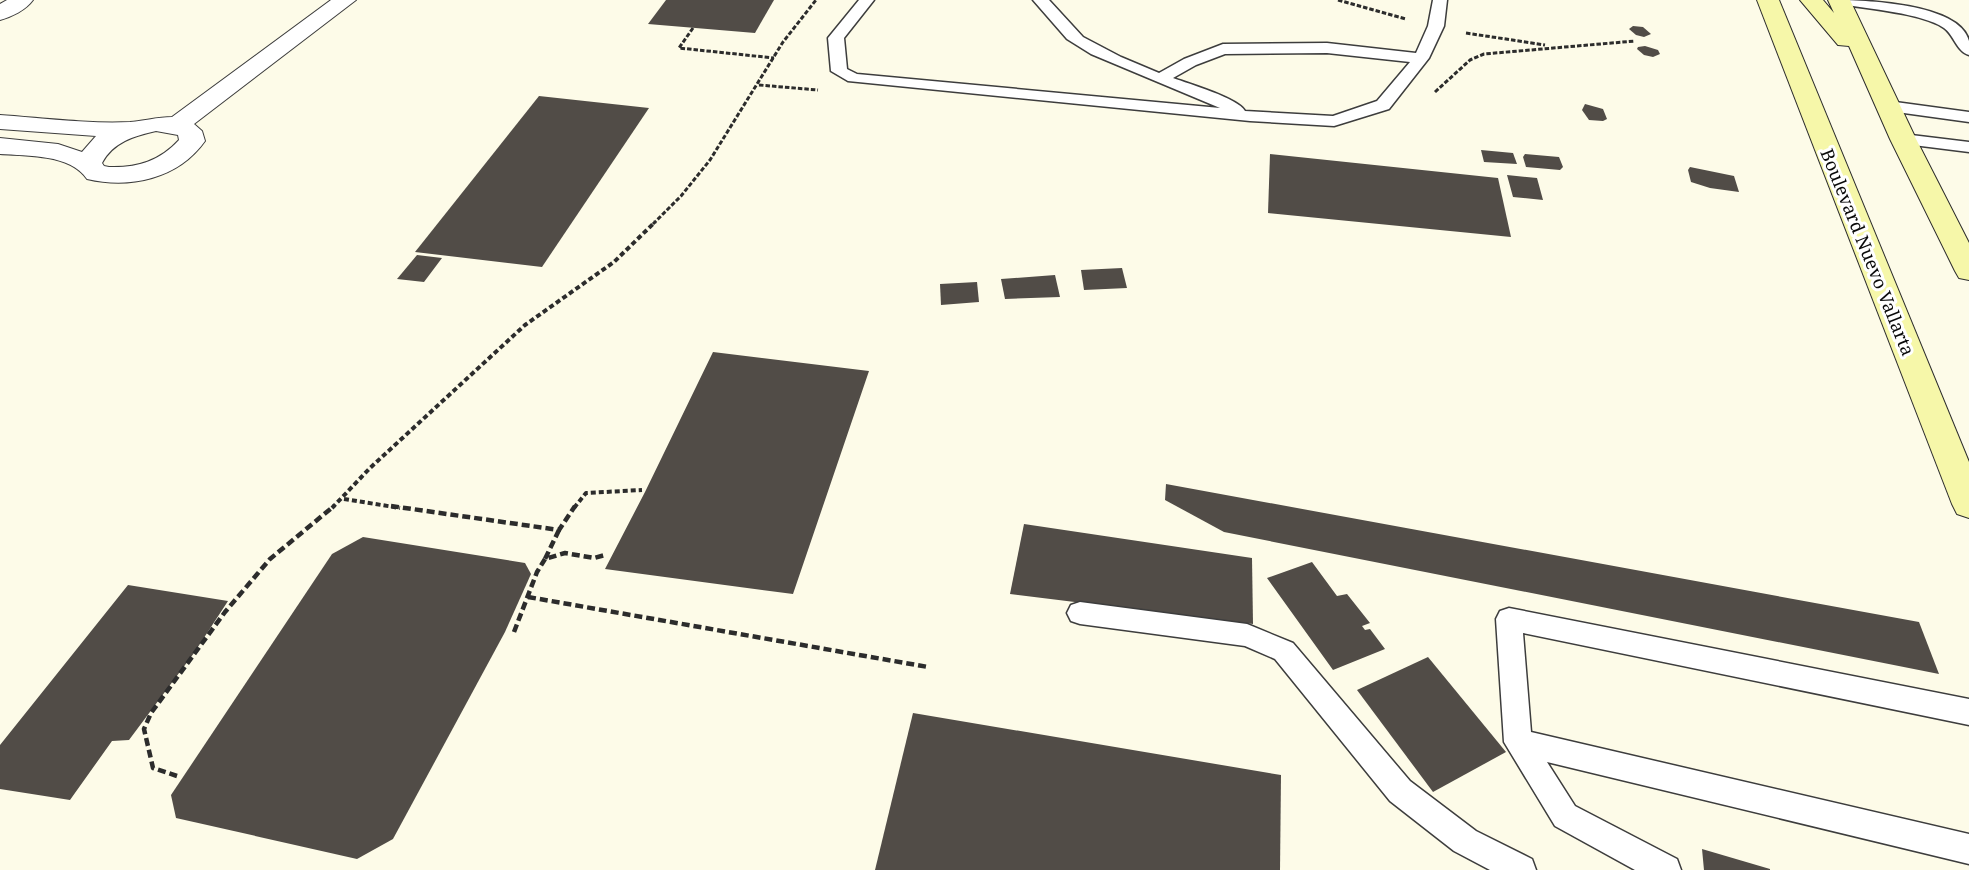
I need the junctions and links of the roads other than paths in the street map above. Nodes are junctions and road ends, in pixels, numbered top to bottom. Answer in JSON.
{"nodes":[{"id":1,"x":22,"y":0,"type":"edge"},
{"id":2,"x":345,"y":0,"type":"edge"},
{"id":3,"x":867,"y":0,"type":"edge"},
{"id":4,"x":1040,"y":0,"type":"edge"},
{"id":5,"x":1440,"y":0,"type":"edge"},
{"id":6,"x":1811,"y":0,"type":"edge"},
{"id":7,"x":1840,"y":0,"type":"edge"},
{"id":8,"x":1744,"y":1,"type":"edge"},
{"id":9,"x":1772,"y":12,"type":"edge"},
{"id":10,"x":0,"y":13,"type":"edge"},
{"id":11,"x":1969,"y":50,"type":"edge"},
{"id":12,"x":1421,"y":58,"type":"junction"},
{"id":13,"x":1872,"y":71,"type":"junction"},
{"id":14,"x":1162,"y":78,"type":"junction"},
{"id":15,"x":1888,"y":106,"type":"junction"},
{"id":16,"x":1250,"y":116,"type":"junction"},
{"id":17,"x":1969,"y":117,"type":"edge"},
{"id":18,"x":0,"y":122,"type":"edge"},
{"id":19,"x":177,"y":124,"type":"junction"},
{"id":20,"x":132,"y":129,"type":"junction"},
{"id":21,"x":1904,"y":139,"type":"junction"},
{"id":22,"x":0,"y":146,"type":"edge"},
{"id":23,"x":1969,"y":147,"type":"edge"},
{"id":24,"x":89,"y":163,"type":"junction"},
{"id":25,"x":1969,"y":271,"type":"edge"},
{"id":26,"x":1969,"y":504,"type":"edge"},
{"id":27,"x":1080,"y":613,"type":"dead end"},
{"id":28,"x":1969,"y":712,"type":"edge"},
{"id":29,"x":1518,"y":742,"type":"junction"},
{"id":30,"x":1969,"y":849,"type":"edge"},
{"id":31,"x":1521,"y":870,"type":"edge"},
{"id":32,"x":1666,"y":870,"type":"edge"}],
"edges":[{"from":1,"to":10,"type":"street"},
{"from":2,"to":19,"type":"street"},
{"from":3,"to":16,"type":"lane"},
{"from":4,"to":14,"type":"lane"},
{"from":5,"to":12,"type":"lane"},
{"from":6,"to":13,"type":"main road"},
{"from":7,"to":11,"type":"lane"},
{"from":7,"to":13,"type":"main road"},
{"from":8,"to":9,"type":"main road"},
{"from":9,"to":26,"type":"main road","name":"Boulevard Nuevo Vallarta"},
{"from":12,"to":14,"type":"lane"},
{"from":12,"to":16,"type":"lane"},
{"from":13,"to":15,"type":"main road"},
{"from":14,"to":16,"type":"lane"},
{"from":15,"to":17,"type":"lane"},
{"from":15,"to":21,"type":"main road"},
{"from":18,"to":20,"type":"street"},
{"from":19,"to":20,"type":"street"},
{"from":19,"to":24,"type":"street"},
{"from":20,"to":24,"type":"street"},
{"from":21,"to":23,"type":"lane"},
{"from":21,"to":25,"type":"main road"},
{"from":22,"to":24,"type":"street"},
{"from":27,"to":31,"type":"lane"},
{"from":28,"to":29,"type":"lane"},
{"from":29,"to":30,"type":"lane"},
{"from":29,"to":32,"type":"lane"}]}
